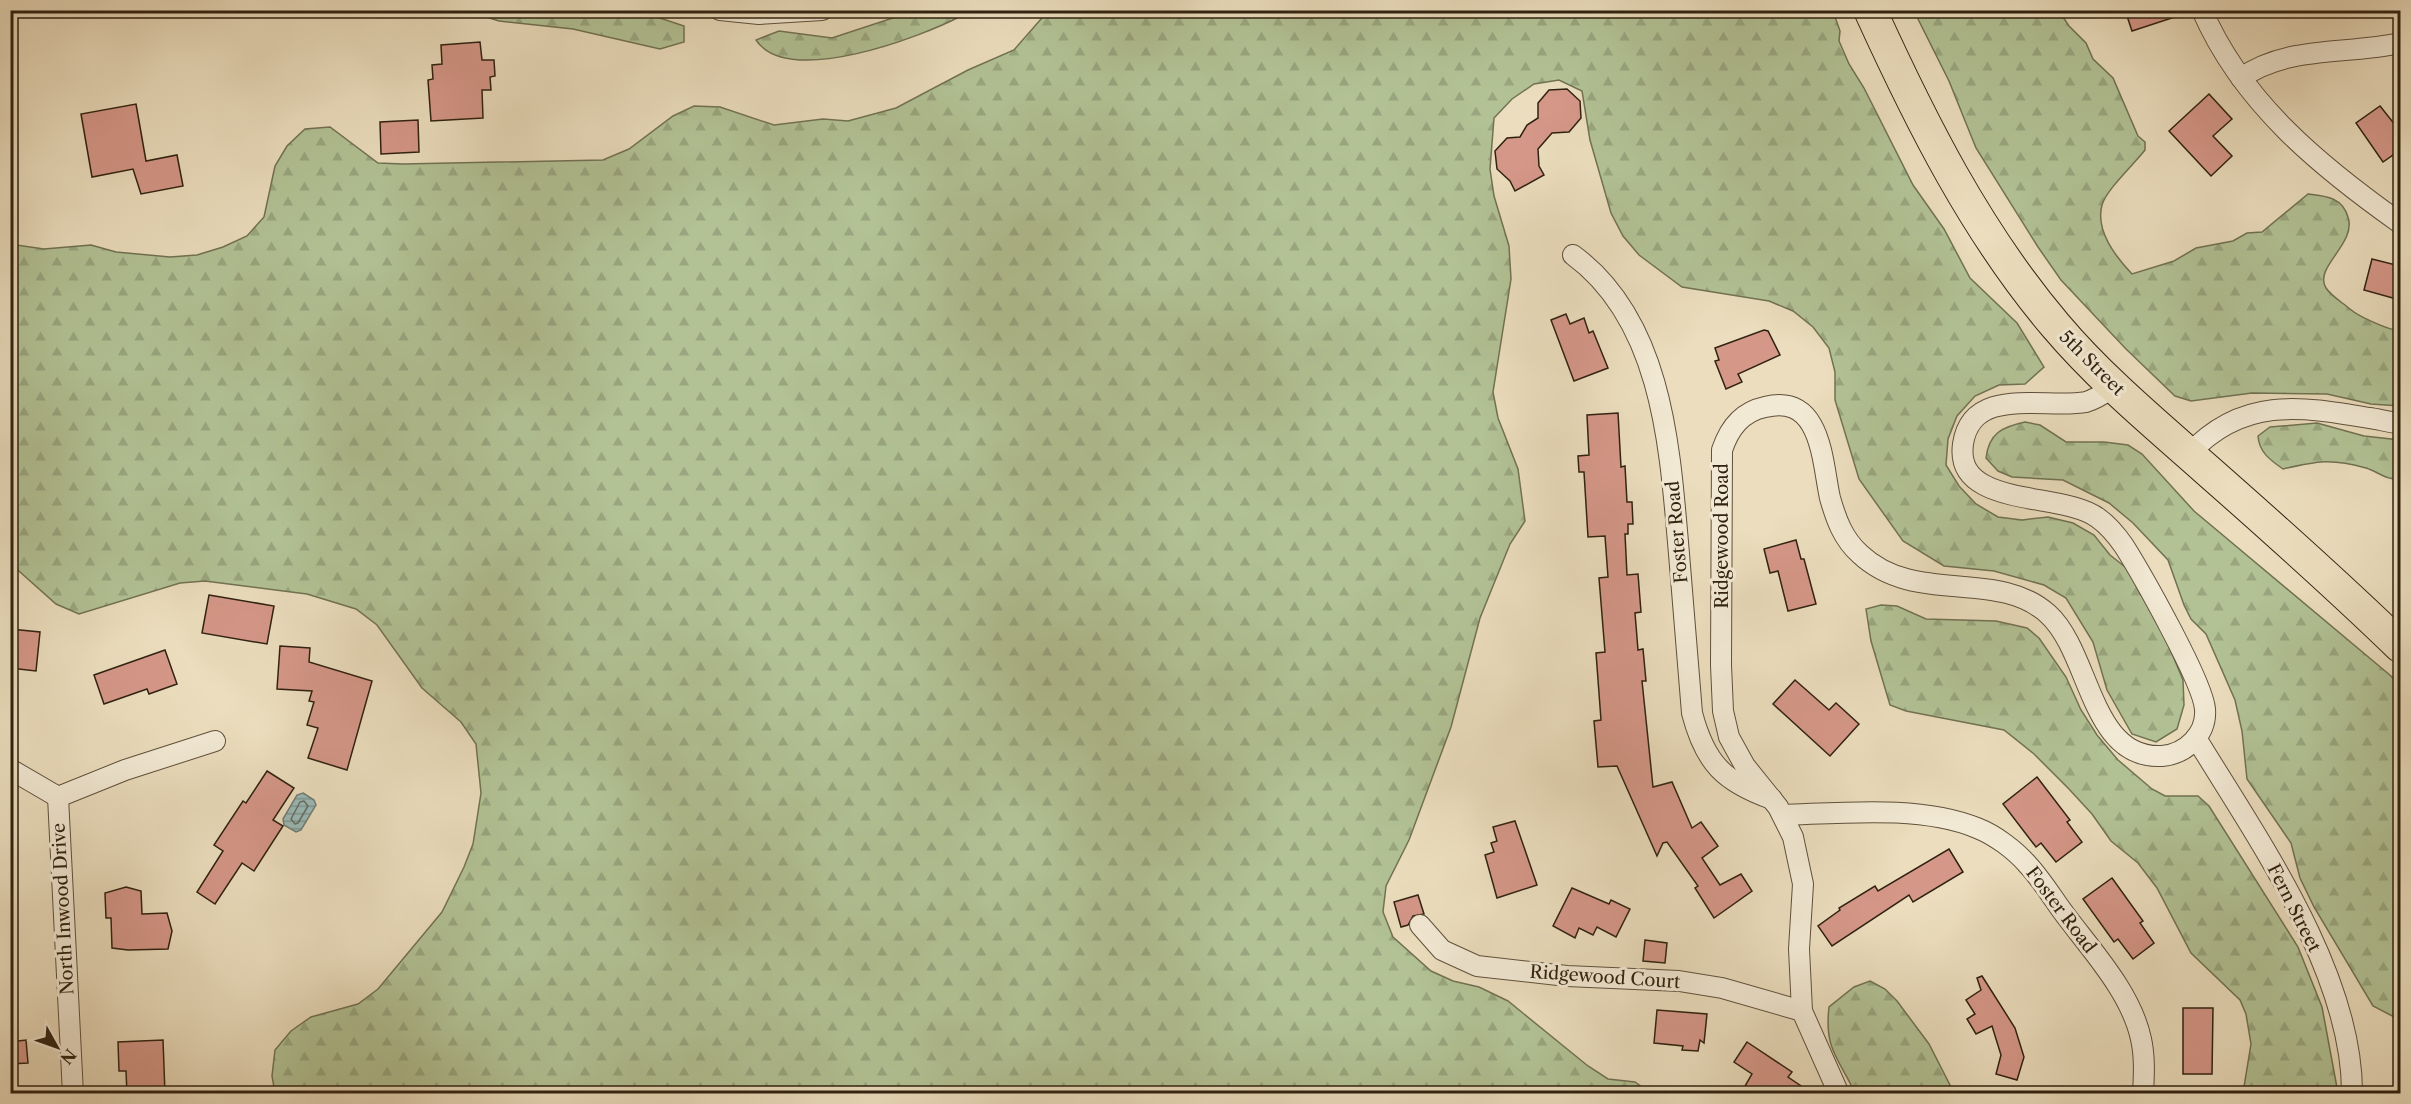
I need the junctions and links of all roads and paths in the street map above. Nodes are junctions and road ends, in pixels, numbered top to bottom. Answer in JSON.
{"nodes":[{"id":1,"x":720,"y":10,"type":"edge"},
{"id":2,"x":822,"y":10,"type":"edge"},
{"id":3,"x":1870,"y":10,"type":"edge"},
{"id":4,"x":2202,"y":10,"type":"edge"},
{"id":5,"x":2400,"y":44,"type":"edge"},
{"id":6,"x":2241,"y":78,"type":"junction"},
{"id":7,"x":2400,"y":223,"type":"edge"},
{"id":8,"x":1573,"y":255,"type":"dead end"},
{"id":9,"x":2114,"y":387,"type":"junction"},
{"id":10,"x":2400,"y":423,"type":"edge"},
{"id":11,"x":2189,"y":454,"type":"junction"},
{"id":12,"x":2400,"y":646,"type":"edge"},
{"id":13,"x":2196,"y":738,"type":"junction"},
{"id":14,"x":215,"y":741,"type":"dead end"},
{"id":15,"x":10,"y":769,"type":"edge"},
{"id":16,"x":58,"y":796,"type":"junction"},
{"id":17,"x":1777,"y":807,"type":"junction"},
{"id":18,"x":1420,"y":925,"type":"dead end"},
{"id":19,"x":1802,"y":1011,"type":"junction"},
{"id":20,"x":73,"y":1094,"type":"edge"},
{"id":21,"x":1839,"y":1094,"type":"edge"},
{"id":22,"x":2142,"y":1094,"type":"edge"},
{"id":23,"x":2352,"y":1094,"type":"edge"}],
"edges":[{"from":1,"to":2,"type":"street"},
{"from":3,"to":9,"type":"main road","name":"5th Street"},
{"from":4,"to":6,"type":"street"},
{"from":5,"to":6,"type":"street"},
{"from":6,"to":7,"type":"street"},
{"from":8,"to":17,"type":"street","name":"Foster Road"},
{"from":9,"to":11,"type":"main road","name":"5th Street"},
{"from":9,"to":13,"type":"street"},
{"from":10,"to":11,"type":"street"},
{"from":11,"to":12,"type":"main road","name":"5th Street"},
{"from":13,"to":17,"type":"street","name":"Ridgewood Road"},
{"from":13,"to":23,"type":"street","name":"Fern Street"},
{"from":14,"to":16,"type":"street","name":"North Inwood Drive"},
{"from":15,"to":16,"type":"street","name":"North Inwood Drive"},
{"from":16,"to":20,"type":"street","name":"North Inwood Drive"},
{"from":17,"to":19,"type":"street","name":"Ridgewood Road"},
{"from":17,"to":22,"type":"street","name":"Foster Road"},
{"from":18,"to":19,"type":"street","name":"Ridgewood Court"},
{"from":19,"to":21,"type":"street","name":"Ridgewood Road"}]}
